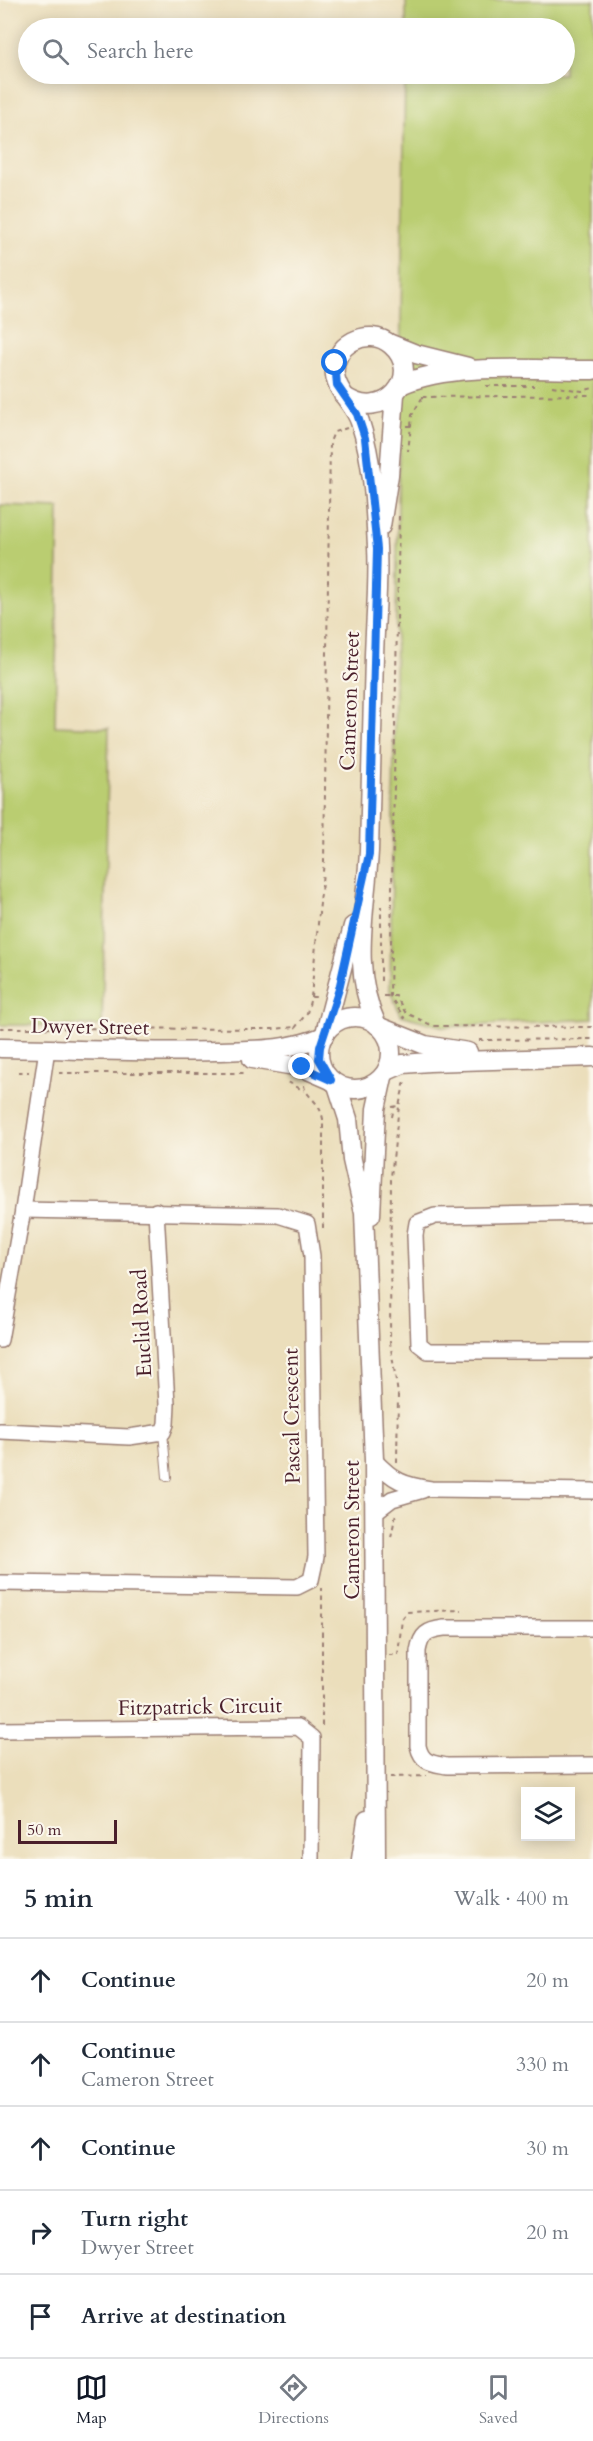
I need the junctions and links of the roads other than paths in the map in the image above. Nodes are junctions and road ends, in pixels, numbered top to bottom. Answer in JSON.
{"nodes":[{"id":1,"x":383,"y":340,"type":"junction"},
{"id":2,"x":593,"y":370,"type":"edge"},
{"id":3,"x":484,"y":378,"type":"junction"},
{"id":4,"x":398,"y":390,"type":"junction"},
{"id":5,"x":343,"y":395,"type":"junction"},
{"id":6,"x":377,"y":549,"type":"junction"},
{"id":7,"x":369,"y":854,"type":"junction"},
{"id":8,"x":379,"y":1026,"type":"junction"},
{"id":9,"x":324,"y":1034,"type":"junction"},
{"id":10,"x":0,"y":1048,"type":"edge"},
{"id":11,"x":47,"y":1049,"type":"junction"},
{"id":12,"x":178,"y":1052,"type":"junction"},
{"id":13,"x":593,"y":1057,"type":"edge"},
{"id":14,"x":506,"y":1059,"type":"junction"},
{"id":15,"x":385,"y":1074,"type":"junction"},
{"id":16,"x":334,"y":1082,"type":"junction"},
{"id":17,"x":23,"y":1210,"type":"junction"},
{"id":18,"x":156,"y":1211,"type":"junction"},
{"id":19,"x":593,"y":1214,"type":"edge"},
{"id":20,"x":367,"y":1326,"type":"junction"},
{"id":21,"x":0,"y":1340,"type":"edge"},
{"id":22,"x":593,"y":1351,"type":"edge"},
{"id":23,"x":0,"y":1431,"type":"edge"},
{"id":24,"x":163,"y":1432,"type":"junction"},
{"id":25,"x":374,"y":1460,"type":"junction"},
{"id":26,"x":167,"y":1477,"type":"dead end"},
{"id":27,"x":431,"y":1489,"type":"junction"},
{"id":28,"x":593,"y":1491,"type":"edge"},
{"id":29,"x":375,"y":1512,"type":"junction"},
{"id":30,"x":0,"y":1583,"type":"edge"},
{"id":31,"x":593,"y":1628,"type":"edge"},
{"id":32,"x":0,"y":1730,"type":"edge"},
{"id":33,"x":375,"y":1734,"type":"junction"},
{"id":34,"x":593,"y":1765,"type":"edge"},
{"id":35,"x":311,"y":1859,"type":"edge"},
{"id":36,"x":361,"y":1859,"type":"edge"},
{"id":37,"x":376,"y":1859,"type":"edge"}],
"edges":[{"from":1,"to":3,"type":"street"},
{"from":1,"to":4,"type":"street"},
{"from":1,"to":5,"type":"street"},
{"from":2,"to":3,"type":"street"},
{"from":3,"to":4,"type":"street"},
{"from":4,"to":5,"type":"street"},
{"from":4,"to":6,"type":"street","name":"Cameron Street"},
{"from":5,"to":6,"type":"street","name":"Cameron Street"},
{"from":6,"to":7,"type":"street","name":"Cameron Street"},
{"from":7,"to":8,"type":"street","name":"Cameron Street"},
{"from":7,"to":9,"type":"street","name":"Cameron Street"},
{"from":8,"to":9,"type":"street"},
{"from":8,"to":14,"type":"street"},
{"from":8,"to":15,"type":"street"},
{"from":9,"to":12,"type":"street","name":"Dwyer Street"},
{"from":9,"to":16,"type":"street"},
{"from":10,"to":11,"type":"street","name":"Dwyer Street"},
{"from":11,"to":12,"type":"street","name":"Dwyer Street"},
{"from":11,"to":17,"type":"street"},
{"from":12,"to":16,"type":"street","name":"Dwyer Street"},
{"from":13,"to":14,"type":"street"},
{"from":14,"to":15,"type":"street"},
{"from":15,"to":16,"type":"street"},
{"from":15,"to":20,"type":"street","name":"Cameron Street"},
{"from":16,"to":20,"type":"street","name":"Cameron Street"},
{"from":17,"to":18,"type":"street","name":"Pascal Crescent"},
{"from":17,"to":21,"type":"street"},
{"from":18,"to":24,"type":"street","name":"Euclid Road"},
{"from":18,"to":30,"type":"street","name":"Pascal Crescent"},
{"from":19,"to":22,"type":"street"},
{"from":20,"to":25,"type":"street","name":"Cameron Street"},
{"from":23,"to":24,"type":"street"},
{"from":24,"to":26,"type":"lane","name":"Euclid Road"},
{"from":25,"to":27,"type":"street"},
{"from":25,"to":29,"type":"street","name":"Cameron Street"},
{"from":27,"to":28,"type":"street"},
{"from":27,"to":29,"type":"street"},
{"from":29,"to":33,"type":"street","name":"Cameron Street"},
{"from":31,"to":34,"type":"street"},
{"from":32,"to":35,"type":"street","name":"Fitzpatrick Circuit"},
{"from":33,"to":36,"type":"street","name":"Cameron Street"},
{"from":33,"to":37,"type":"street","name":"Cameron Street"}]}
